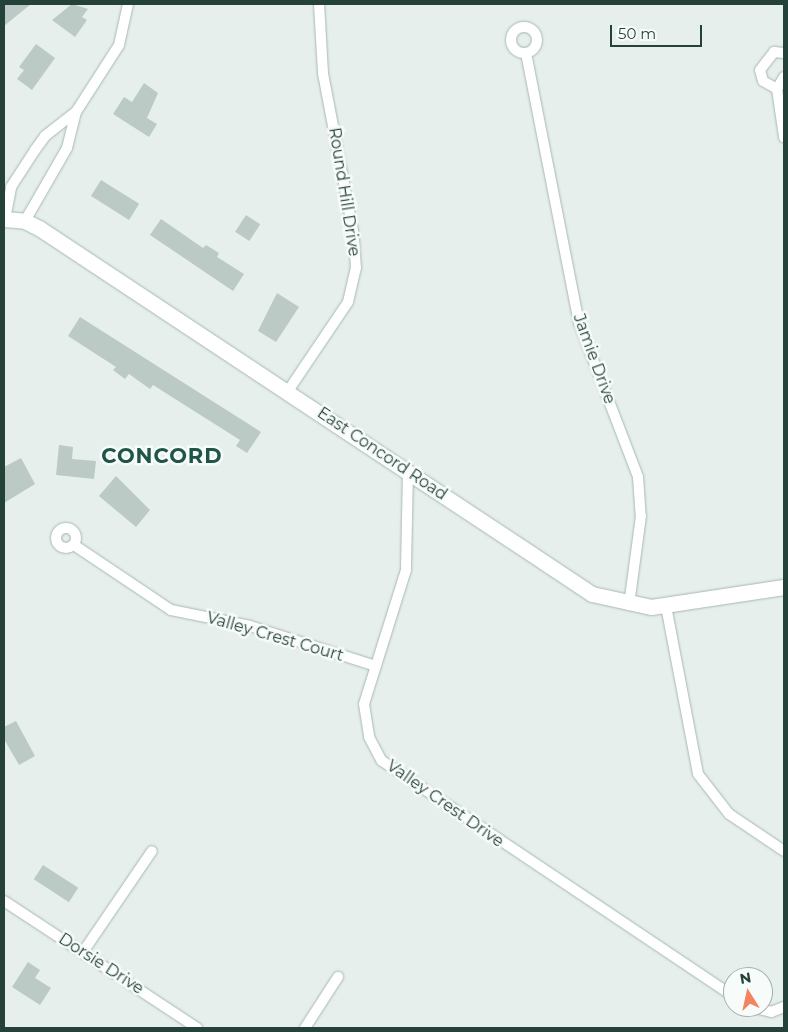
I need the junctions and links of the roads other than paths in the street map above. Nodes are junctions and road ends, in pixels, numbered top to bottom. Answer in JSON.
{"nodes":[{"id":1,"x":128,"y":4,"type":"edge"},
{"id":2,"x":319,"y":4,"type":"edge"},
{"id":3,"x":526,"y":53,"type":"dead end"},
{"id":4,"x":784,"y":53,"type":"edge"},
{"id":5,"x":784,"y":77,"type":"edge"},
{"id":6,"x":777,"y":89,"type":"junction"},
{"id":7,"x":76,"y":112,"type":"junction"},
{"id":8,"x":784,"y":137,"type":"edge"},
{"id":9,"x":11,"y":187,"type":"junction"},
{"id":10,"x":4,"y":196,"type":"edge"},
{"id":11,"x":4,"y":219,"type":"edge"},
{"id":12,"x":25,"y":221,"type":"junction"},
{"id":13,"x":288,"y":391,"type":"junction"},
{"id":14,"x":408,"y":471,"type":"junction"},
{"id":15,"x":74,"y":545,"type":"dead end"},
{"id":16,"x":784,"y":587,"type":"edge"},
{"id":17,"x":629,"y":605,"type":"junction"},
{"id":18,"x":666,"y":606,"type":"junction"},
{"id":19,"x":376,"y":666,"type":"junction"},
{"id":20,"x":784,"y":851,"type":"edge"},
{"id":21,"x":152,"y":852,"type":"dead end"},
{"id":22,"x":4,"y":901,"type":"edge"},
{"id":23,"x":83,"y":952,"type":"junction"},
{"id":24,"x":338,"y":977,"type":"dead end"},
{"id":25,"x":723,"y":989,"type":"edge"},
{"id":26,"x":197,"y":1028,"type":"edge"},
{"id":27,"x":305,"y":1028,"type":"edge"}],
"edges":[{"from":1,"to":7,"type":"street"},
{"from":2,"to":13,"type":"street","name":"Round Hill Drive"},
{"from":3,"to":17,"type":"street","name":"Jamie Drive"},
{"from":4,"to":6,"type":"street"},
{"from":5,"to":6,"type":"street"},
{"from":6,"to":8,"type":"street"},
{"from":7,"to":9,"type":"street"},
{"from":7,"to":12,"type":"street"},
{"from":9,"to":10,"type":"street"},
{"from":9,"to":11,"type":"street"},
{"from":11,"to":12,"type":"street","name":"East Concord Road"},
{"from":12,"to":13,"type":"street","name":"East Concord Road"},
{"from":13,"to":14,"type":"street","name":"East Concord Road"},
{"from":14,"to":17,"type":"street","name":"East Concord Road"},
{"from":14,"to":19,"type":"street","name":"Valley Crest Drive"},
{"from":15,"to":19,"type":"street","name":"Valley Crest Court"},
{"from":16,"to":18,"type":"street","name":"East Concord Road"},
{"from":17,"to":18,"type":"street","name":"East Concord Road"},
{"from":18,"to":20,"type":"street"},
{"from":19,"to":25,"type":"street","name":"Valley Crest Drive"},
{"from":21,"to":23,"type":"street"},
{"from":22,"to":23,"type":"street","name":"Dorsie Drive"},
{"from":23,"to":26,"type":"street","name":"Dorsie Drive"},
{"from":24,"to":27,"type":"street"}]}
